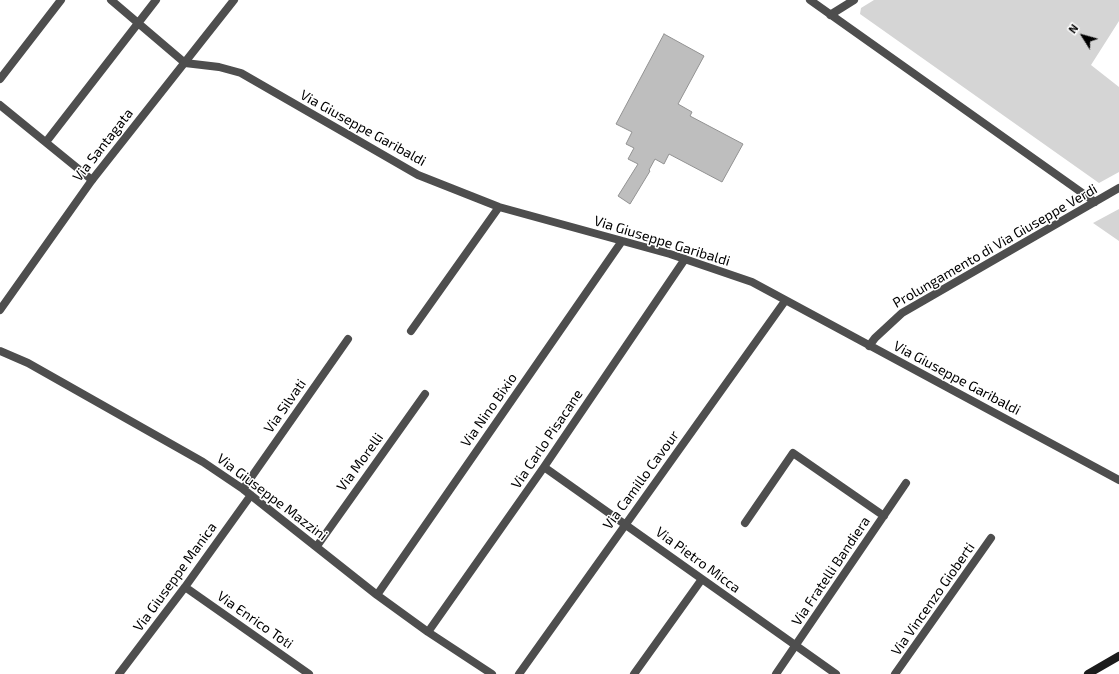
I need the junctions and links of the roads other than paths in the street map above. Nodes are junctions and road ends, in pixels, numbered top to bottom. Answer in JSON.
{"nodes":[{"id":1,"x":61,"y":0,"type":"edge"},
{"id":2,"x":111,"y":0,"type":"edge"},
{"id":3,"x":156,"y":0,"type":"edge"},
{"id":4,"x":234,"y":0,"type":"edge"},
{"id":5,"x":810,"y":0,"type":"edge"},
{"id":6,"x":854,"y":0,"type":"edge"},
{"id":7,"x":830,"y":15,"type":"junction"},
{"id":8,"x":138,"y":23,"type":"junction"},
{"id":9,"x":185,"y":63,"type":"junction"},
{"id":10,"x":0,"y":80,"type":"edge"},
{"id":11,"x":0,"y":106,"type":"edge"},
{"id":12,"x":46,"y":142,"type":"junction"},
{"id":13,"x":92,"y":180,"type":"junction"},
{"id":14,"x":1119,"y":188,"type":"edge"},
{"id":15,"x":1095,"y":202,"type":"junction"},
{"id":16,"x":499,"y":207,"type":"junction"},
{"id":17,"x":622,"y":241,"type":"junction"},
{"id":18,"x":685,"y":259,"type":"junction"},
{"id":19,"x":785,"y":301,"type":"junction"},
{"id":20,"x":0,"y":310,"type":"edge"},
{"id":21,"x":412,"y":331,"type":"dead end"},
{"id":22,"x":348,"y":339,"type":"dead end"},
{"id":23,"x":870,"y":346,"type":"junction"},
{"id":24,"x":0,"y":351,"type":"edge"},
{"id":25,"x":425,"y":394,"type":"dead end"},
{"id":26,"x":544,"y":467,"type":"junction"},
{"id":27,"x":1119,"y":480,"type":"edge"},
{"id":28,"x":906,"y":483,"type":"dead end"},
{"id":29,"x":243,"y":488,"type":"junction"},
{"id":30,"x":251,"y":495,"type":"junction"},
{"id":31,"x":884,"y":516,"type":"junction"},
{"id":32,"x":745,"y":523,"type":"dead end"},
{"id":33,"x":626,"y":524,"type":"junction"},
{"id":34,"x":991,"y":538,"type":"dead end"},
{"id":35,"x":317,"y":546,"type":"junction"},
{"id":36,"x":702,"y":579,"type":"junction"},
{"id":37,"x":185,"y":587,"type":"junction"},
{"id":38,"x":377,"y":595,"type":"junction"},
{"id":39,"x":428,"y":632,"type":"junction"},
{"id":40,"x":796,"y":646,"type":"junction"},
{"id":41,"x":1119,"y":656,"type":"edge"},
{"id":42,"x":119,"y":674,"type":"edge"},
{"id":43,"x":309,"y":674,"type":"edge"},
{"id":44,"x":492,"y":674,"type":"edge"},
{"id":45,"x":519,"y":674,"type":"edge"},
{"id":46,"x":634,"y":674,"type":"edge"},
{"id":47,"x":776,"y":674,"type":"edge"},
{"id":48,"x":836,"y":674,"type":"edge"},
{"id":49,"x":895,"y":674,"type":"edge"},
{"id":50,"x":1088,"y":674,"type":"edge"}],
"edges":[{"from":1,"to":10,"type":"street"},
{"from":2,"to":8,"type":"street"},
{"from":3,"to":8,"type":"street"},
{"from":4,"to":9,"type":"street","name":"Via Santagata"},
{"from":5,"to":7,"type":"street"},
{"from":6,"to":7,"type":"street"},
{"from":7,"to":15,"type":"street"},
{"from":8,"to":9,"type":"street"},
{"from":8,"to":12,"type":"street"},
{"from":9,"to":13,"type":"street","name":"Via Santagata"},
{"from":9,"to":16,"type":"street","name":"Via Giuseppe Garibaldi"},
{"from":11,"to":12,"type":"street"},
{"from":12,"to":13,"type":"street"},
{"from":13,"to":20,"type":"street","name":"Via Santagata"},
{"from":14,"to":15,"type":"street","name":"Prolungamento di Via Giuseppe Verdi"},
{"from":15,"to":23,"type":"street","name":"Prolungamento di Via Giuseppe Verdi"},
{"from":16,"to":17,"type":"street","name":"Via Giuseppe Garibaldi"},
{"from":16,"to":21,"type":"street"},
{"from":17,"to":18,"type":"street","name":"Via Giuseppe Garibaldi"},
{"from":17,"to":38,"type":"street","name":"Via Nino Bixio"},
{"from":18,"to":19,"type":"street","name":"Via Giuseppe Garibaldi"},
{"from":18,"to":26,"type":"street","name":"Via Carlo Pisacane"},
{"from":19,"to":23,"type":"street","name":"Via Giuseppe Garibaldi"},
{"from":19,"to":33,"type":"street","name":"Via Camillo Cavour"},
{"from":22,"to":29,"type":"street","name":"Via Silvati"},
{"from":23,"to":27,"type":"street","name":"Via Giuseppe Garibaldi"},
{"from":24,"to":29,"type":"street","name":"Via Giuseppe Mazzini"},
{"from":25,"to":35,"type":"street","name":"Via Morelli"},
{"from":26,"to":33,"type":"street","name":"Via Pietro Micca"},
{"from":26,"to":39,"type":"street","name":"Via Carlo Pisacane"},
{"from":28,"to":31,"type":"street","name":"Via Fratelli Bandiera"},
{"from":29,"to":30,"type":"street","name":"Via Giuseppe Mazzini"},
{"from":30,"to":35,"type":"street","name":"Via Giuseppe Mazzini"},
{"from":30,"to":37,"type":"street","name":"Via Giuseppe Manica"},
{"from":31,"to":32,"type":"street"},
{"from":31,"to":40,"type":"street","name":"Via Fratelli Bandiera"},
{"from":33,"to":36,"type":"street","name":"Via Pietro Micca"},
{"from":33,"to":45,"type":"street","name":"Via Camillo Cavour"},
{"from":34,"to":49,"type":"street","name":"Via Vincenzo Gioberti"},
{"from":35,"to":38,"type":"street","name":"Via Giuseppe Mazzini"},
{"from":36,"to":40,"type":"street","name":"Via Pietro Micca"},
{"from":36,"to":46,"type":"street"},
{"from":37,"to":42,"type":"street","name":"Via Giuseppe Manica"},
{"from":37,"to":43,"type":"street","name":"Via Enrico Toti"},
{"from":38,"to":39,"type":"street","name":"Via Giuseppe Mazzini"},
{"from":39,"to":44,"type":"street","name":"Via Giuseppe Mazzini"},
{"from":40,"to":47,"type":"street","name":"Via Fratelli Bandiera"},
{"from":40,"to":48,"type":"street","name":"Via Pietro Micca"},
{"from":41,"to":50,"type":"main road"}]}
